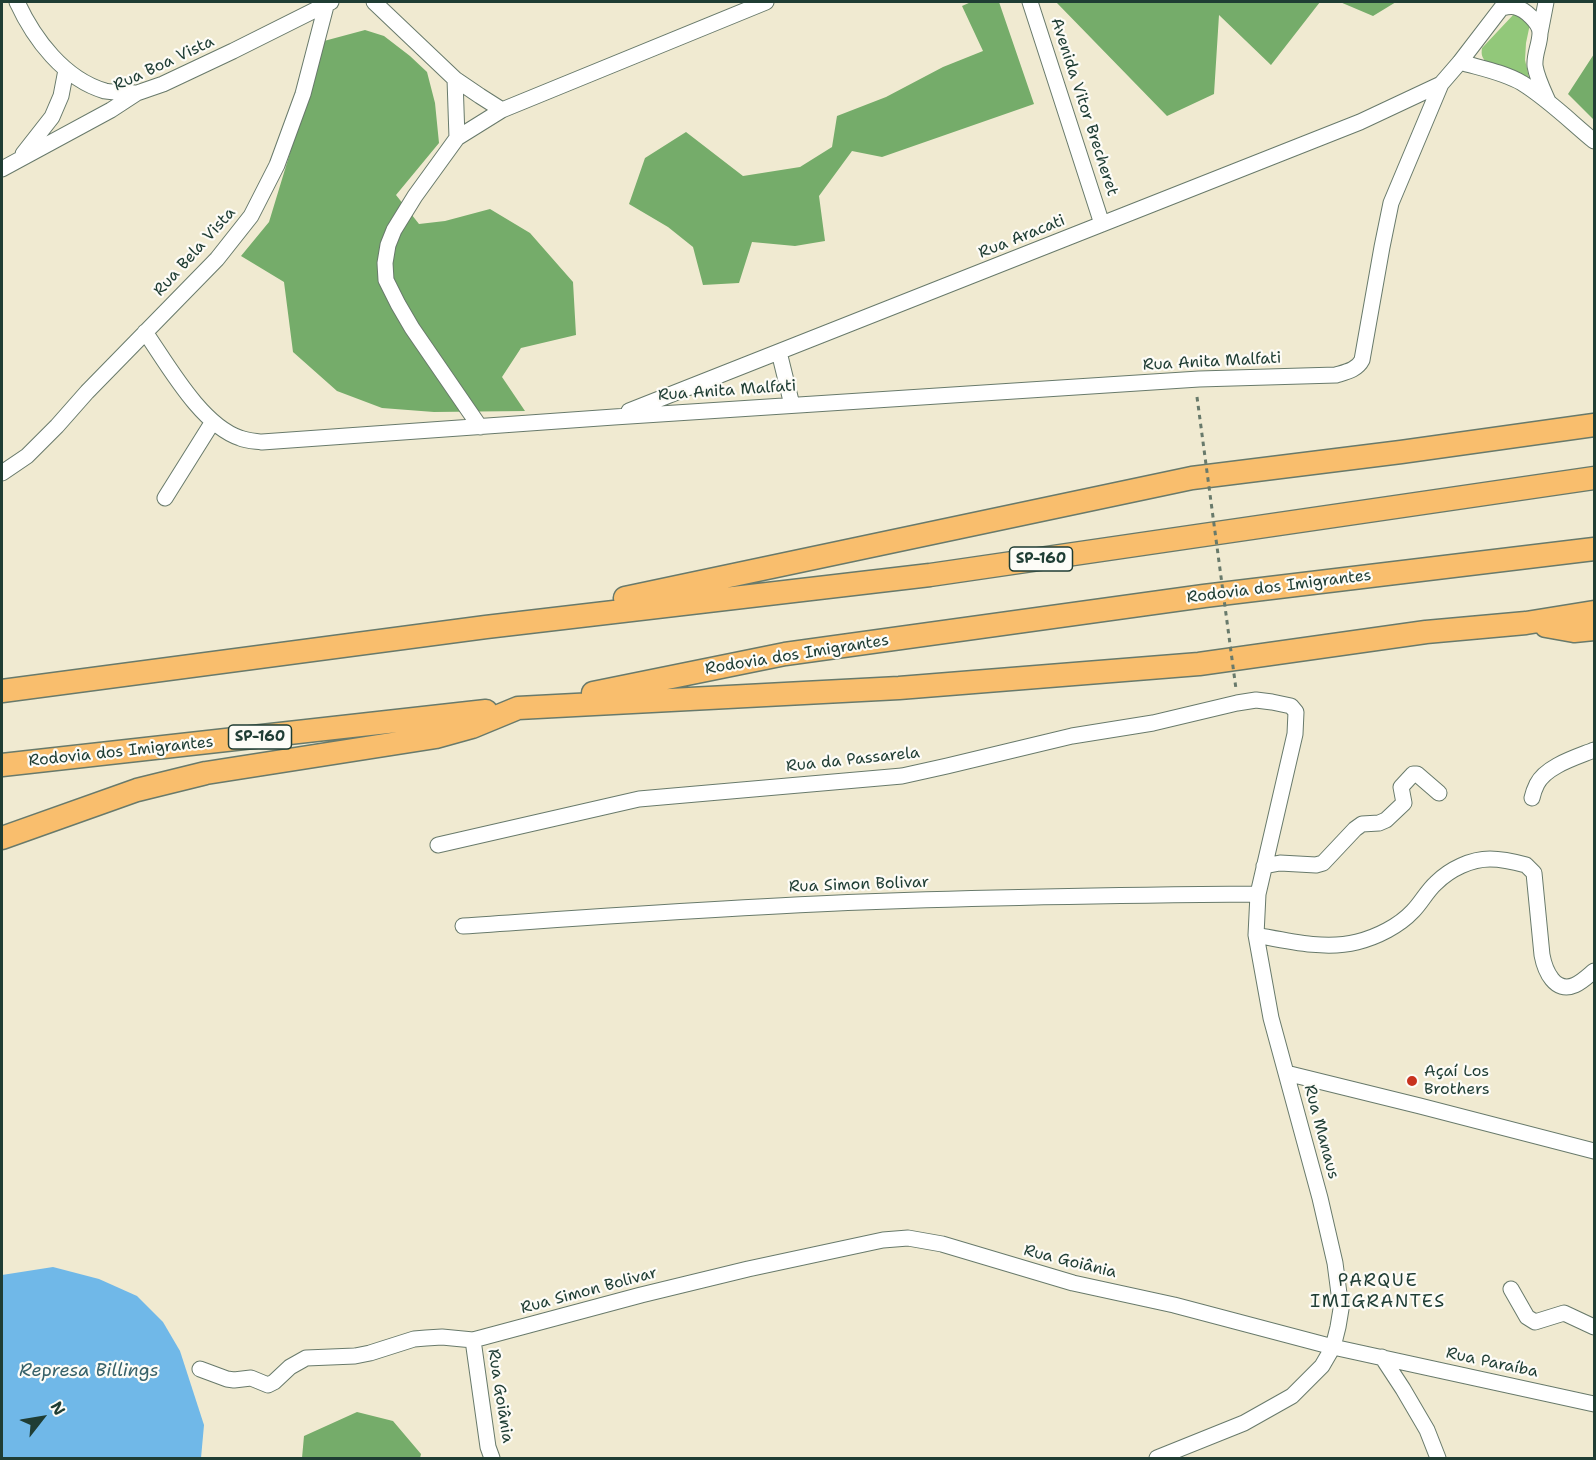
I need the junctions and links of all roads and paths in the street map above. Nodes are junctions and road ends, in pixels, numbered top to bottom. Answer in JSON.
{"nodes":[{"id":1,"x":17,"y":2,"type":"edge"},
{"id":2,"x":328,"y":2,"type":"edge"},
{"id":3,"x":374,"y":2,"type":"edge"},
{"id":4,"x":766,"y":2,"type":"edge"},
{"id":5,"x":1030,"y":2,"type":"edge"},
{"id":6,"x":1546,"y":2,"type":"edge"},
{"id":7,"x":1504,"y":5,"type":"edge"},
{"id":8,"x":1540,"y":33,"type":"junction"},
{"id":9,"x":1460,"y":62,"type":"junction"},
{"id":10,"x":66,"y":70,"type":"junction"},
{"id":11,"x":455,"y":79,"type":"junction"},
{"id":12,"x":1441,"y":84,"type":"junction"},
{"id":13,"x":138,"y":93,"type":"junction"},
{"id":14,"x":1548,"y":101,"type":"junction"},
{"id":15,"x":502,"y":110,"type":"junction"},
{"id":16,"x":457,"y":138,"type":"junction"},
{"id":17,"x":1594,"y":141,"type":"edge"},
{"id":18,"x":18,"y":159,"type":"junction"},
{"id":19,"x":2,"y":169,"type":"edge"},
{"id":20,"x":1102,"y":224,"type":"junction"},
{"id":21,"x":145,"y":332,"type":"junction"},
{"id":22,"x":780,"y":352,"type":"junction"},
{"id":23,"x":1197,"y":397,"type":"dead end"},
{"id":24,"x":792,"y":405,"type":"junction"},
{"id":25,"x":614,"y":417,"type":"junction"},
{"id":26,"x":212,"y":423,"type":"junction"},
{"id":27,"x":1594,"y":425,"type":"edge"},
{"id":28,"x":480,"y":427,"type":"junction"},
{"id":29,"x":2,"y":473,"type":"edge"},
{"id":30,"x":1594,"y":478,"type":"edge"},
{"id":31,"x":165,"y":498,"type":"dead end"},
{"id":32,"x":1594,"y":549,"type":"edge"},
{"id":33,"x":1594,"y":612,"type":"edge"},
{"id":34,"x":1526,"y":623,"type":"junction"},
{"id":35,"x":486,"y":627,"type":"junction"},
{"id":36,"x":1594,"y":630,"type":"edge"},
{"id":37,"x":1236,"y":689,"type":"dead end"},
{"id":38,"x":2,"y":691,"type":"edge"},
{"id":39,"x":518,"y":708,"type":"junction"},
{"id":40,"x":1296,"y":718,"type":"joint"},
{"id":41,"x":1594,"y":750,"type":"edge"},
{"id":42,"x":2,"y":765,"type":"edge"},
{"id":43,"x":1439,"y":793,"type":"dead end"},
{"id":44,"x":1532,"y":798,"type":"dead end"},
{"id":45,"x":2,"y":838,"type":"edge"},
{"id":46,"x":438,"y":845,"type":"dead end"},
{"id":47,"x":1264,"y":866,"type":"junction"},
{"id":48,"x":1258,"y":894,"type":"junction"},
{"id":49,"x":464,"y":926,"type":"dead end"},
{"id":50,"x":1256,"y":935,"type":"junction"},
{"id":51,"x":1594,"y":971,"type":"edge"},
{"id":52,"x":1286,"y":1073,"type":"junction"},
{"id":53,"x":1594,"y":1151,"type":"edge"},
{"id":54,"x":748,"y":1269,"type":"joint"},
{"id":55,"x":1511,"y":1289,"type":"dead end"},
{"id":56,"x":1594,"y":1327,"type":"edge"},
{"id":57,"x":473,"y":1340,"type":"junction"},
{"id":58,"x":1333,"y":1347,"type":"junction"},
{"id":59,"x":1382,"y":1357,"type":"junction"},
{"id":60,"x":200,"y":1369,"type":"dead end"},
{"id":61,"x":1594,"y":1404,"type":"edge"},
{"id":62,"x":492,"y":1458,"type":"edge"},
{"id":63,"x":1157,"y":1458,"type":"edge"},
{"id":64,"x":1438,"y":1458,"type":"edge"}],
"edges":[{"from":1,"to":10,"type":"street"},
{"from":2,"to":13,"type":"street","name":"Rua Boa Vista"},
{"from":2,"to":21,"type":"street","name":"Rua Bela Vista"},
{"from":3,"to":11,"type":"street"},
{"from":4,"to":15,"type":"street"},
{"from":5,"to":20,"type":"street","name":"Avenida Vitor Brecheret"},
{"from":6,"to":8,"type":"street"},
{"from":7,"to":8,"type":"street"},
{"from":7,"to":9,"type":"street"},
{"from":8,"to":14,"type":"street"},
{"from":9,"to":12,"type":"street"},
{"from":9,"to":14,"type":"street"},
{"from":10,"to":13,"type":"street"},
{"from":10,"to":18,"type":"street","name":"Rua Boa Vista"},
{"from":11,"to":15,"type":"street"},
{"from":11,"to":16,"type":"street"},
{"from":12,"to":20,"type":"street","name":"Rua Aracati"},
{"from":12,"to":24,"type":"street","name":"Rua Anita Malfati"},
{"from":13,"to":18,"type":"street","name":"Rua Boa Vista"},
{"from":14,"to":17,"type":"street"},
{"from":15,"to":16,"type":"street"},
{"from":16,"to":28,"type":"street"},
{"from":18,"to":19,"type":"street","name":"Rua Boa Vista"},
{"from":20,"to":22,"type":"street","name":"Rua Aracati"},
{"from":21,"to":26,"type":"street","name":"Rua Anita Malfati"},
{"from":21,"to":29,"type":"street","name":"Rua Bela Vista"},
{"from":22,"to":24,"type":"street"},
{"from":22,"to":25,"type":"street","name":"Rua Aracati"},
{"from":23,"to":37,"type":"path","bridge":true},
{"from":24,"to":25,"type":"street","name":"Rua Anita Malfati"},
{"from":25,"to":28,"type":"street","name":"Rua Anita Malfati"},
{"from":26,"to":28,"type":"street","name":"Rua Anita Malfati"},
{"from":26,"to":31,"type":"street"},
{"from":27,"to":35,"type":"highway"},
{"from":30,"to":35,"type":"highway","number":"SP-160"},
{"from":32,"to":39,"type":"highway","name":"Rodovia dos Imigrantes","number":"SP-160"},
{"from":33,"to":34,"type":"highway"},
{"from":34,"to":36,"type":"highway"},
{"from":34,"to":39,"type":"highway"},
{"from":35,"to":38,"type":"highway","number":"SP-160"},
{"from":39,"to":42,"type":"highway","name":"Rodovia dos Imigrantes","number":"SP-160"},
{"from":39,"to":45,"type":"highway"},
{"from":40,"to":46,"type":"street","name":"Rua da Passarela"},
{"from":40,"to":47,"type":"street","name":"Rua Manaus"},
{"from":41,"to":44,"type":"street"},
{"from":43,"to":47,"type":"street"},
{"from":47,"to":48,"type":"street","name":"Rua Manaus"},
{"from":48,"to":49,"type":"street","name":"Rua Simon Bolivar"},
{"from":48,"to":50,"type":"street","name":"Rua Manaus"},
{"from":50,"to":51,"type":"street"},
{"from":50,"to":52,"type":"street","name":"Rua Manaus"},
{"from":52,"to":53,"type":"street"},
{"from":52,"to":58,"type":"street","name":"Rua Manaus"},
{"from":54,"to":57,"type":"street","name":"Rua Simon Bolivar"},
{"from":54,"to":58,"type":"street","name":"Rua Goiânia"},
{"from":55,"to":56,"type":"street"},
{"from":57,"to":60,"type":"street"},
{"from":57,"to":62,"type":"street","name":"Rua Goiânia"},
{"from":58,"to":59,"type":"street","name":"Rua Goiânia"},
{"from":58,"to":63,"type":"street","name":"Rua Manaus"},
{"from":59,"to":61,"type":"street","name":"Rua Paraíba"},
{"from":59,"to":64,"type":"street"}]}
